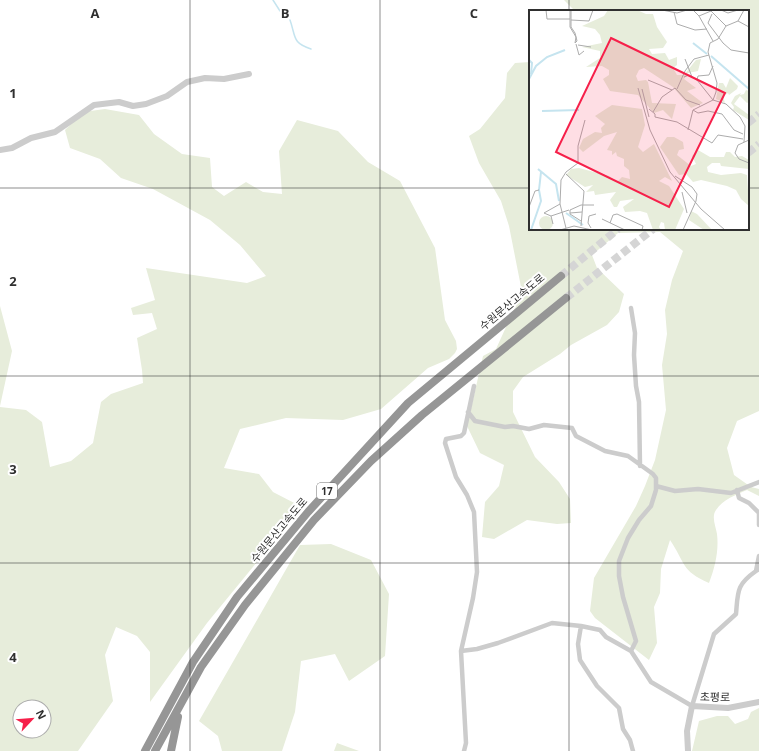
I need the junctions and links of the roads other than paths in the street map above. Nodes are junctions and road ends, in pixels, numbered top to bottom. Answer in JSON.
{"nodes":[{"id":1,"x":249,"y":74,"type":"dead end"},
{"id":2,"x":0,"y":150,"type":"edge"},
{"id":3,"x":560,"y":276,"type":"tunnel mouth"},
{"id":4,"x":566,"y":298,"type":"tunnel mouth"},
{"id":5,"x":631,"y":308,"type":"dead end"},
{"id":6,"x":474,"y":386,"type":"dead end"},
{"id":7,"x":468,"y":412,"type":"junction"},
{"id":8,"x":640,"y":466,"type":"junction"},
{"id":9,"x":759,"y":482,"type":"edge"},
{"id":10,"x":656,"y":486,"type":"junction"},
{"id":11,"x":737,"y":490,"type":"junction"},
{"id":12,"x":759,"y":525,"type":"edge"},
{"id":13,"x":759,"y":556,"type":"edge"},
{"id":14,"x":758,"y":570,"type":"edge"},
{"id":15,"x":581,"y":626,"type":"junction"},
{"id":16,"x":462,"y":651,"type":"junction"},
{"id":17,"x":631,"y":651,"type":"junction"},
{"id":18,"x":184,"y":696,"type":"junction"},
{"id":19,"x":759,"y":702,"type":"edge"},
{"id":20,"x":692,"y":706,"type":"junction"},
{"id":21,"x":151,"y":737,"type":"junction"},
{"id":22,"x":141,"y":751,"type":"edge"},
{"id":23,"x":145,"y":751,"type":"edge"},
{"id":24,"x":155,"y":751,"type":"edge"},
{"id":25,"x":171,"y":751,"type":"edge"},
{"id":26,"x":464,"y":751,"type":"edge"},
{"id":27,"x":634,"y":751,"type":"edge"},
{"id":28,"x":688,"y":751,"type":"edge"}],
"edges":[{"from":1,"to":2,"type":"street"},
{"from":3,"to":21,"type":"highway","name":"수원문산고속도로","number":"17"},
{"from":4,"to":18,"type":"highway","name":"수원문산고속도로","number":"17"},
{"from":5,"to":8,"type":"street"},
{"from":6,"to":7,"type":"street"},
{"from":7,"to":8,"type":"street"},
{"from":7,"to":16,"type":"street"},
{"from":8,"to":10,"type":"street"},
{"from":9,"to":11,"type":"street"},
{"from":10,"to":11,"type":"street"},
{"from":10,"to":17,"type":"street"},
{"from":11,"to":12,"type":"street"},
{"from":13,"to":14,"type":"street"},
{"from":14,"to":20,"type":"street"},
{"from":15,"to":16,"type":"street"},
{"from":15,"to":17,"type":"street"},
{"from":15,"to":27,"type":"street"},
{"from":16,"to":26,"type":"street"},
{"from":17,"to":20,"type":"street"},
{"from":18,"to":24,"type":"highway","name":"수원문산고속도로","number":"17"},
{"from":18,"to":25,"type":"highway"},
{"from":19,"to":20,"type":"street","name":"초평로"},
{"from":20,"to":28,"type":"street","name":"초평로"},
{"from":21,"to":22,"type":"highway"},
{"from":21,"to":23,"type":"highway","name":"수원문산고속도로","number":"17"}]}
